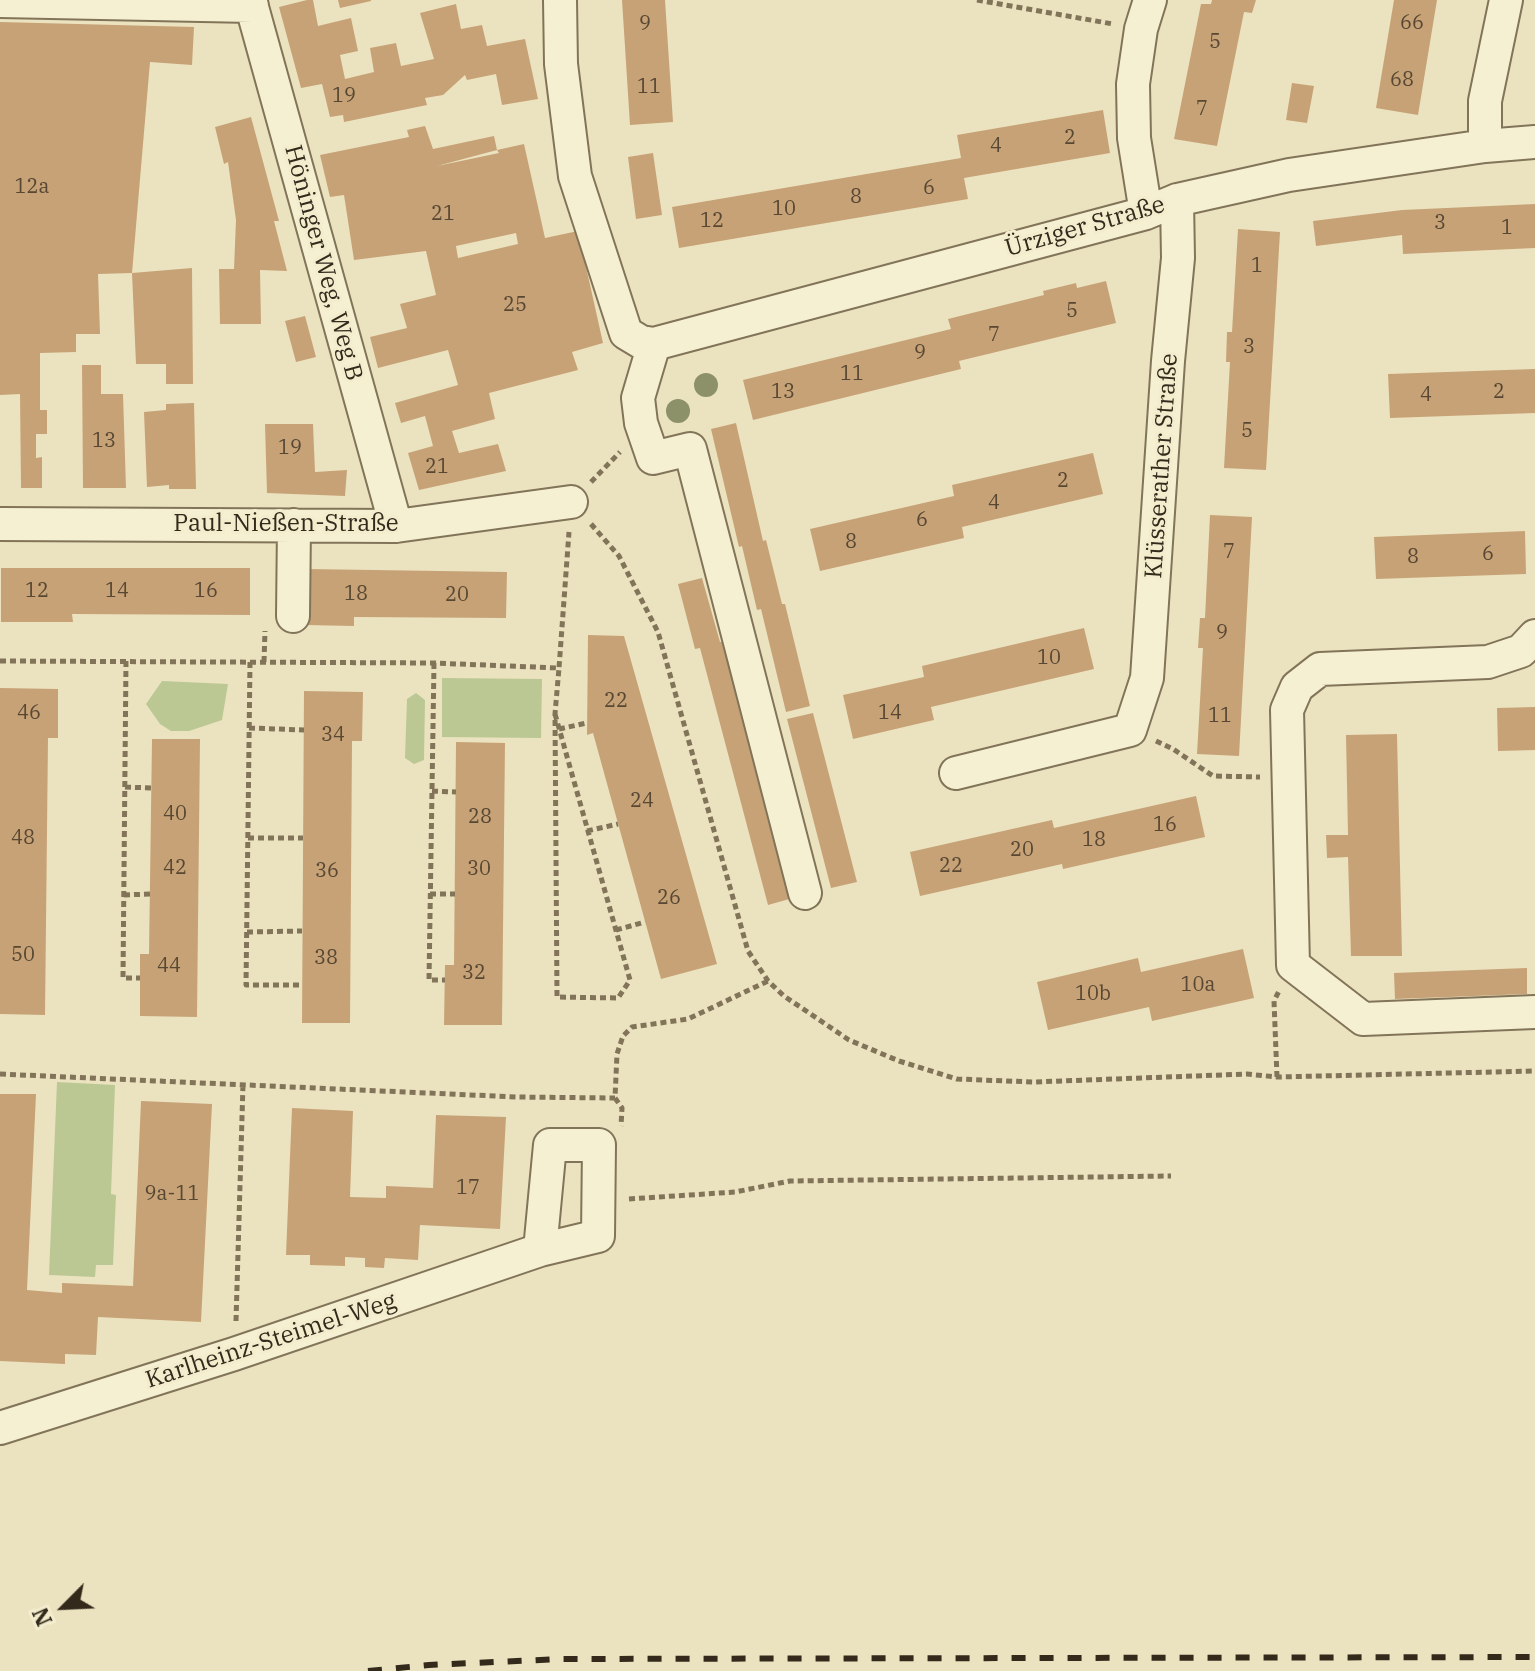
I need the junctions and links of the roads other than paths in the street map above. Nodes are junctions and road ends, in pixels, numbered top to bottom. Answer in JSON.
{"nodes":[{"id":1,"x":560,"y":0,"type":"edge"},
{"id":2,"x":1506,"y":0,"type":"edge"},
{"id":3,"x":0,"y":1,"type":"edge"},
{"id":4,"x":251,"y":3,"type":"edge"},
{"id":5,"x":1146,"y":14,"type":"edge"},
{"id":6,"x":1535,"y":142,"type":"edge"},
{"id":7,"x":1485,"y":146,"type":"junction"},
{"id":8,"x":1177,"y":200,"type":"junction"},
{"id":9,"x":1146,"y":213,"type":"junction"},
{"id":10,"x":647,"y":343,"type":"junction"},
{"id":11,"x":571,"y":502,"type":"road end"},
{"id":12,"x":0,"y":524,"type":"edge"},
{"id":13,"x":294,"y":525,"type":"junction"},
{"id":14,"x":396,"y":526,"type":"junction"},
{"id":15,"x":293,"y":616,"type":"dead end"},
{"id":16,"x":1535,"y":636,"type":"edge"},
{"id":17,"x":956,"y":773,"type":"dead end"},
{"id":18,"x":805,"y":893,"type":"dead end"},
{"id":19,"x":1535,"y":1012,"type":"edge"},
{"id":20,"x":540,"y":1250,"type":"junction"},
{"id":21,"x":0,"y":1428,"type":"edge"}],
"edges":[{"from":1,"to":10,"type":"street"},
{"from":2,"to":7,"type":"street"},
{"from":3,"to":4,"type":"street"},
{"from":4,"to":14,"type":"street","name":"Höninger Weg, Weg B"},
{"from":5,"to":9,"type":"street"},
{"from":6,"to":7,"type":"street","name":"Ürziger Straße"},
{"from":7,"to":8,"type":"street","name":"Ürziger Straße"},
{"from":8,"to":9,"type":"street","name":"Ürziger Straße"},
{"from":8,"to":17,"type":"street","name":"Klüsserather Straße"},
{"from":9,"to":10,"type":"street","name":"Ürziger Straße"},
{"from":10,"to":18,"type":"street"},
{"from":11,"to":14,"type":"street","name":"Paul-Nießen-Straße"},
{"from":12,"to":13,"type":"street","name":"Paul-Nießen-Straße"},
{"from":13,"to":14,"type":"street","name":"Paul-Nießen-Straße"},
{"from":13,"to":15,"type":"street"},
{"from":16,"to":19,"type":"street"},
{"from":20,"to":20,"type":"street","name":"Karlheinz-Steimel-Weg"},
{"from":20,"to":21,"type":"street","name":"Karlheinz-Steimel-Weg"}]}
